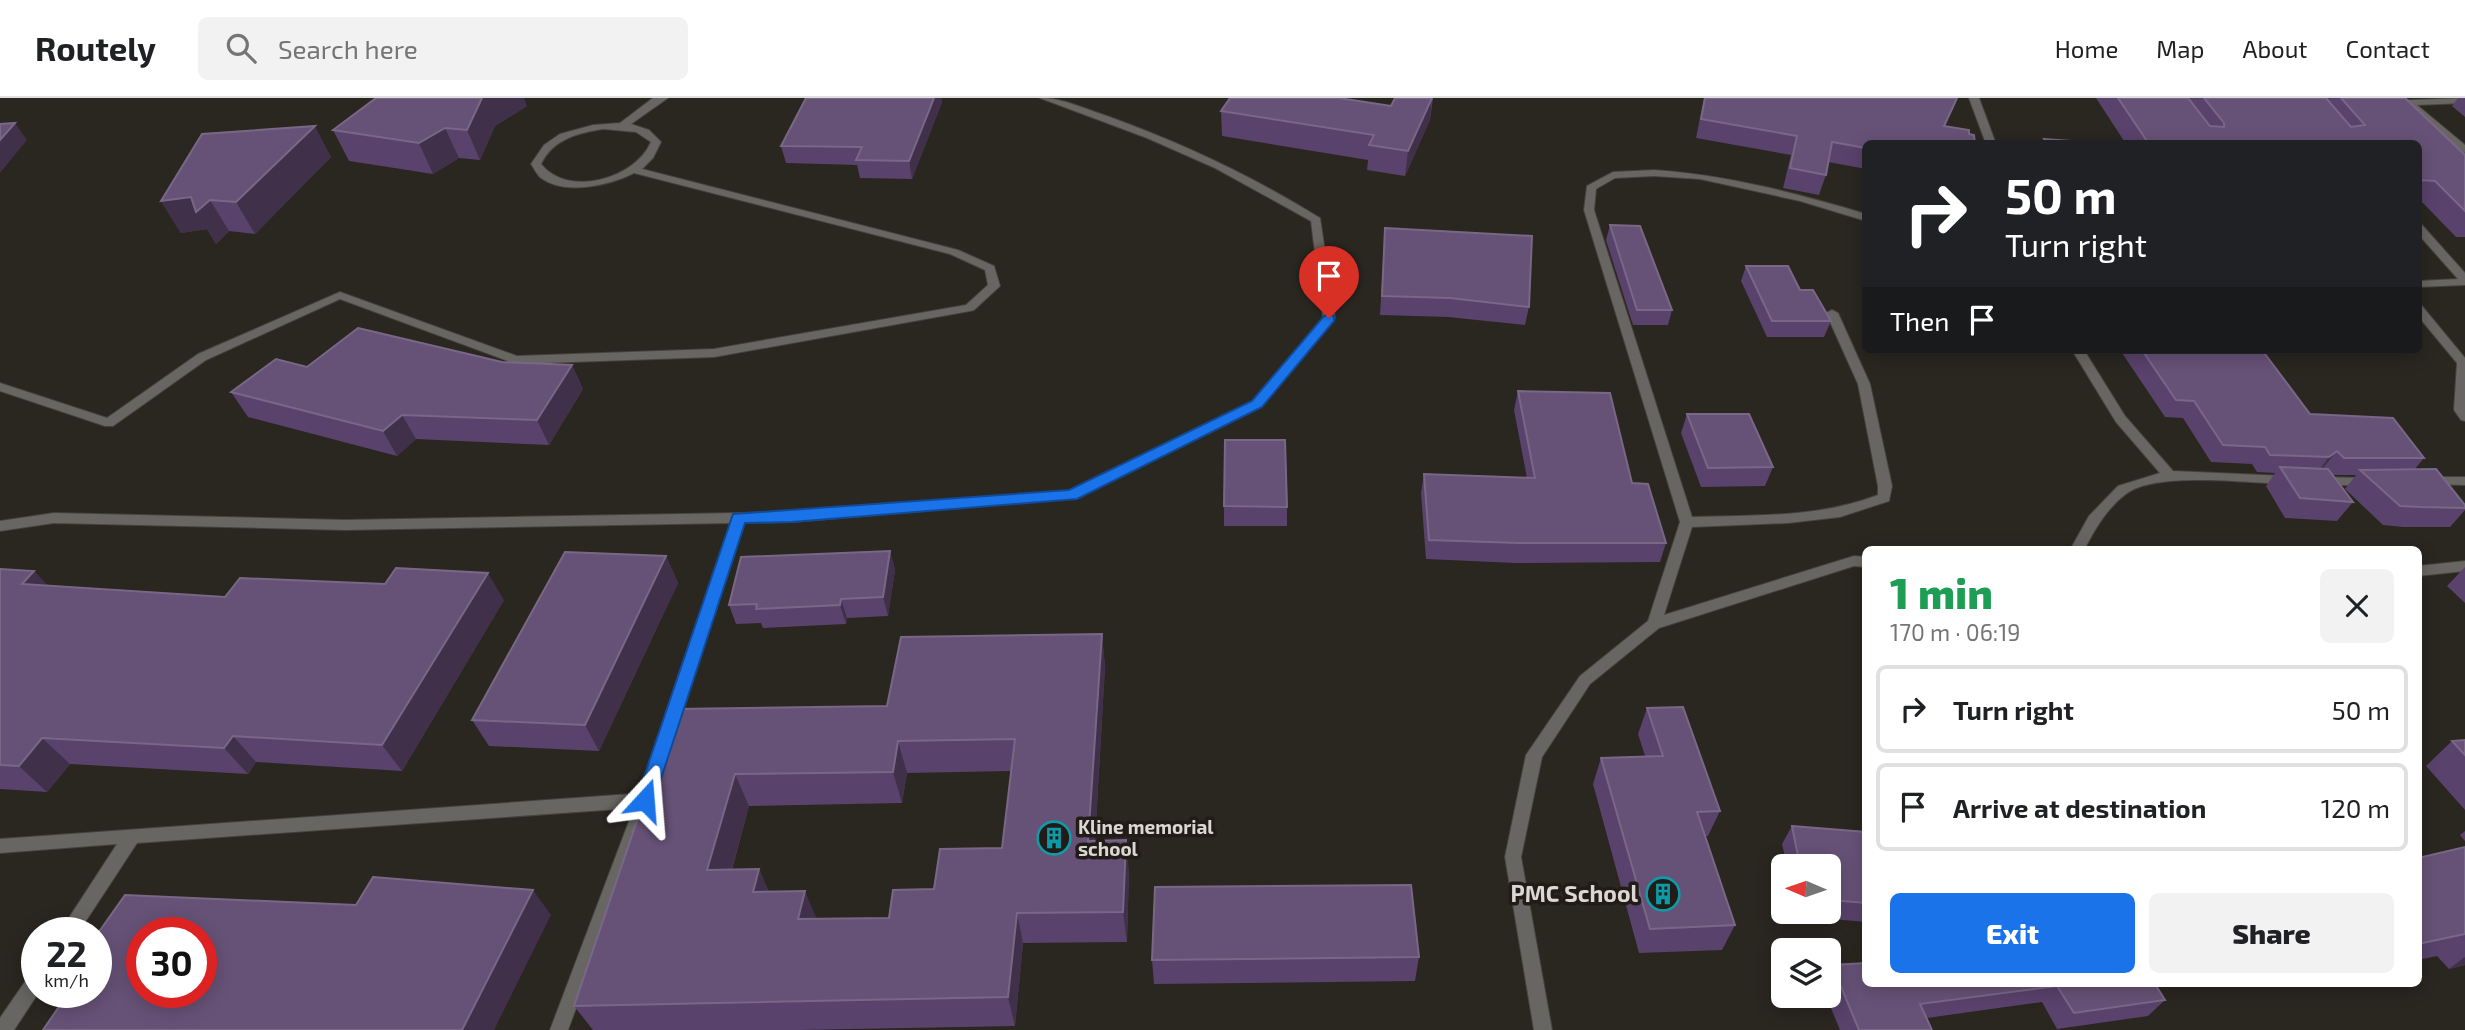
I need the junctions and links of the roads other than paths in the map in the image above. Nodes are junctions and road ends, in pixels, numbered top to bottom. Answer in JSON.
{"nodes":[{"id":1,"x":663,"y":98,"type":"edge"},
{"id":2,"x":1045,"y":98,"type":"edge"},
{"id":3,"x":1975,"y":98,"type":"edge"},
{"id":4,"x":2404,"y":100,"type":"edge"},
{"id":5,"x":2465,"y":100,"type":"edge"},
{"id":6,"x":623,"y":125,"type":"junction"},
{"id":7,"x":1990,"y":140,"type":"edge"},
{"id":8,"x":2465,"y":150,"type":"edge"},
{"id":9,"x":635,"y":170,"type":"junction"},
{"id":10,"x":1862,"y":217,"type":"edge"},
{"id":11,"x":2422,"y":232,"type":"edge"},
{"id":12,"x":2465,"y":281,"type":"edge"},
{"id":13,"x":2422,"y":284,"type":"edge"},
{"id":14,"x":1832,"y":313,"type":"dead end"},
{"id":15,"x":2422,"y":313,"type":"edge"},
{"id":16,"x":2080,"y":354,"type":"edge"},
{"id":17,"x":0,"y":387,"type":"edge"},
{"id":18,"x":2465,"y":417,"type":"edge"},
{"id":19,"x":2169,"y":475,"type":"junction"},
{"id":20,"x":2414,"y":481,"type":"edge"},
{"id":21,"x":2465,"y":481,"type":"edge"},
{"id":22,"x":2376,"y":482,"type":"edge"},
{"id":23,"x":739,"y":518,"type":"junction"},
{"id":24,"x":1687,"y":522,"type":"junction"},
{"id":25,"x":0,"y":526,"type":"edge"},
{"id":26,"x":2079,"y":546,"type":"edge"},
{"id":27,"x":1862,"y":562,"type":"edge"},
{"id":28,"x":2465,"y":566,"type":"edge"},
{"id":29,"x":2422,"y":571,"type":"edge"},
{"id":30,"x":1654,"y":624,"type":"junction"},
{"id":31,"x":667,"y":736,"type":"edge"},
{"id":32,"x":132,"y":836,"type":"junction"},
{"id":33,"x":0,"y":846,"type":"edge"},
{"id":34,"x":79,"y":917,"type":"edge"},
{"id":35,"x":21,"y":1003,"type":"edge"},
{"id":36,"x":3,"y":1030,"type":"edge"},
{"id":37,"x":559,"y":1030,"type":"edge"},
{"id":38,"x":1543,"y":1030,"type":"edge"}],
"edges":[{"from":1,"to":6,"type":"street"},
{"from":2,"to":23,"type":"street"},
{"from":3,"to":7,"type":"street"},
{"from":4,"to":5,"type":"street"},
{"from":4,"to":8,"type":"street"},
{"from":6,"to":9,"type":"street"},
{"from":6,"to":9,"type":"street"},
{"from":9,"to":17,"type":"street"},
{"from":10,"to":24,"type":"street"},
{"from":11,"to":12,"type":"street"},
{"from":12,"to":13,"type":"street"},
{"from":14,"to":24,"type":"street"},
{"from":15,"to":18,"type":"street"},
{"from":16,"to":19,"type":"street"},
{"from":19,"to":22,"type":"street"},
{"from":19,"to":26,"type":"street"},
{"from":20,"to":21,"type":"street"},
{"from":23,"to":25,"type":"street"},
{"from":23,"to":31,"type":"street"},
{"from":24,"to":30,"type":"street"},
{"from":27,"to":30,"type":"street"},
{"from":28,"to":29,"type":"street"},
{"from":30,"to":38,"type":"street"},
{"from":32,"to":33,"type":"street"},
{"from":32,"to":34,"type":"street"},
{"from":32,"to":37,"type":"street"},
{"from":35,"to":36,"type":"street"}]}
